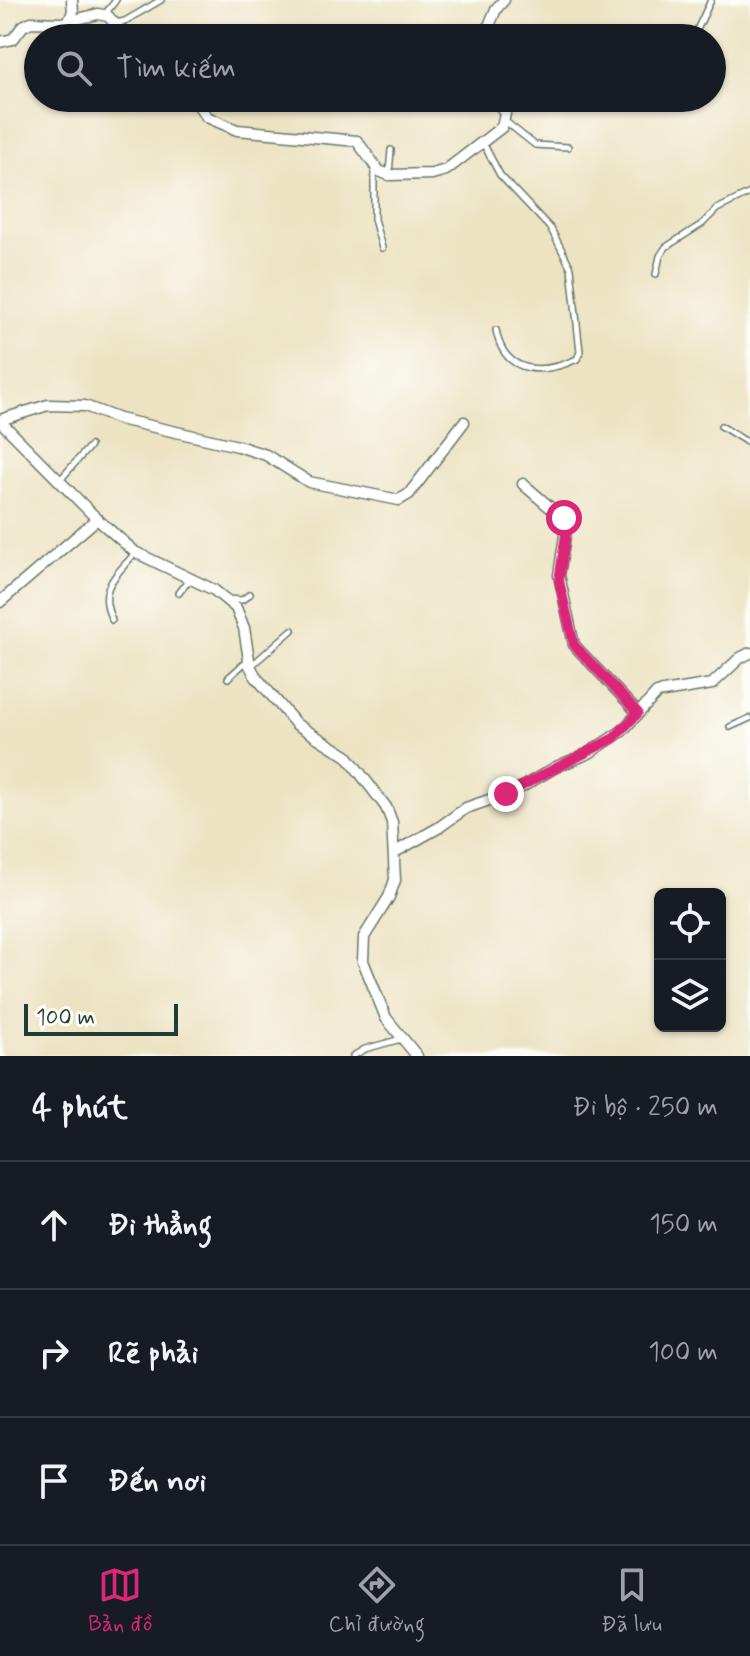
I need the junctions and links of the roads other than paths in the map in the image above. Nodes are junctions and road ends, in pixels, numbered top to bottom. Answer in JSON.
{"nodes":[{"id":1,"x":72,"y":0,"type":"edge"},
{"id":2,"x":116,"y":0,"type":"edge"},
{"id":3,"x":161,"y":0,"type":"edge"},
{"id":4,"x":504,"y":0,"type":"edge"},
{"id":5,"x":711,"y":0,"type":"edge"},
{"id":6,"x":104,"y":14,"type":"junction"},
{"id":7,"x":69,"y":22,"type":"junction"},
{"id":8,"x":115,"y":23,"type":"joint"},
{"id":9,"x":27,"y":24,"type":"edge"},
{"id":10,"x":490,"y":24,"type":"edge"},
{"id":11,"x":700,"y":24,"type":"edge"},
{"id":12,"x":24,"y":26,"type":"edge"},
{"id":13,"x":0,"y":42,"type":"edge"},
{"id":14,"x":203,"y":112,"type":"edge"},
{"id":15,"x":502,"y":112,"type":"edge"},
{"id":16,"x":505,"y":121,"type":"junction"},
{"id":17,"x":483,"y":142,"type":"junction"},
{"id":18,"x":568,"y":147,"type":"dead end"},
{"id":19,"x":391,"y":150,"type":"dead end"},
{"id":20,"x":374,"y":166,"type":"junction"},
{"id":21,"x":389,"y":175,"type":"junction"},
{"id":22,"x":750,"y":193,"type":"edge"},
{"id":23,"x":382,"y":248,"type":"dead end"},
{"id":24,"x":656,"y":274,"type":"dead end"},
{"id":25,"x":496,"y":330,"type":"dead end"},
{"id":26,"x":0,"y":421,"type":"edge"},
{"id":27,"x":464,"y":422,"type":"dead end"},
{"id":28,"x":721,"y":426,"type":"dead end"},
{"id":29,"x":750,"y":444,"type":"edge"},
{"id":30,"x":90,"y":446,"type":"dead end"},
{"id":31,"x":59,"y":481,"type":"junction"},
{"id":32,"x":523,"y":484,"type":"dead end"},
{"id":33,"x":97,"y":519,"type":"junction"},
{"id":34,"x":135,"y":552,"type":"junction"},
{"id":35,"x":191,"y":578,"type":"junction"},
{"id":36,"x":179,"y":593,"type":"dead end"},
{"id":37,"x":250,"y":594,"type":"dead end"},
{"id":38,"x":227,"y":599,"type":"junction"},
{"id":39,"x":0,"y":602,"type":"edge"},
{"id":40,"x":112,"y":620,"type":"dead end"},
{"id":41,"x":292,"y":630,"type":"dead end"},
{"id":42,"x":750,"y":653,"type":"edge"},
{"id":43,"x":249,"y":663,"type":"junction"},
{"id":44,"x":228,"y":678,"type":"dead end"},
{"id":45,"x":638,"y":713,"type":"junction"},
{"id":46,"x":750,"y":718,"type":"edge"},
{"id":47,"x":730,"y":727,"type":"dead end"},
{"id":48,"x":395,"y":852,"type":"junction"},
{"id":49,"x":401,"y":1039,"type":"junction"},
{"id":50,"x":353,"y":1056,"type":"edge"},
{"id":51,"x":417,"y":1056,"type":"edge"}],
"edges":[{"from":1,"to":7,"type":"street"},
{"from":2,"to":6,"type":"lane"},
{"from":3,"to":8,"type":"lane"},
{"from":4,"to":10,"type":"street"},
{"from":5,"to":11,"type":"lane"},
{"from":6,"to":7,"type":"street"},
{"from":6,"to":8,"type":"street"},
{"from":7,"to":9,"type":"street"},
{"from":12,"to":13,"type":"street"},
{"from":14,"to":20,"type":"street"},
{"from":15,"to":16,"type":"street"},
{"from":16,"to":17,"type":"street"},
{"from":16,"to":18,"type":"lane"},
{"from":17,"to":21,"type":"street"},
{"from":17,"to":25,"type":"lane"},
{"from":19,"to":21,"type":"lane"},
{"from":20,"to":21,"type":"street"},
{"from":20,"to":23,"type":"lane"},
{"from":22,"to":24,"type":"lane"},
{"from":26,"to":27,"type":"street"},
{"from":26,"to":31,"type":"street"},
{"from":28,"to":29,"type":"lane"},
{"from":30,"to":31,"type":"lane"},
{"from":31,"to":33,"type":"street"},
{"from":32,"to":45,"type":"street"},
{"from":33,"to":34,"type":"street"},
{"from":33,"to":39,"type":"street"},
{"from":34,"to":35,"type":"street"},
{"from":34,"to":40,"type":"lane"},
{"from":35,"to":36,"type":"lane"},
{"from":35,"to":38,"type":"street"},
{"from":37,"to":38,"type":"lane"},
{"from":38,"to":43,"type":"street"},
{"from":41,"to":43,"type":"lane"},
{"from":42,"to":45,"type":"street"},
{"from":43,"to":44,"type":"lane"},
{"from":43,"to":48,"type":"street"},
{"from":45,"to":48,"type":"street"},
{"from":46,"to":47,"type":"lane"},
{"from":48,"to":49,"type":"street"},
{"from":49,"to":50,"type":"lane"},
{"from":49,"to":51,"type":"street"}]}
